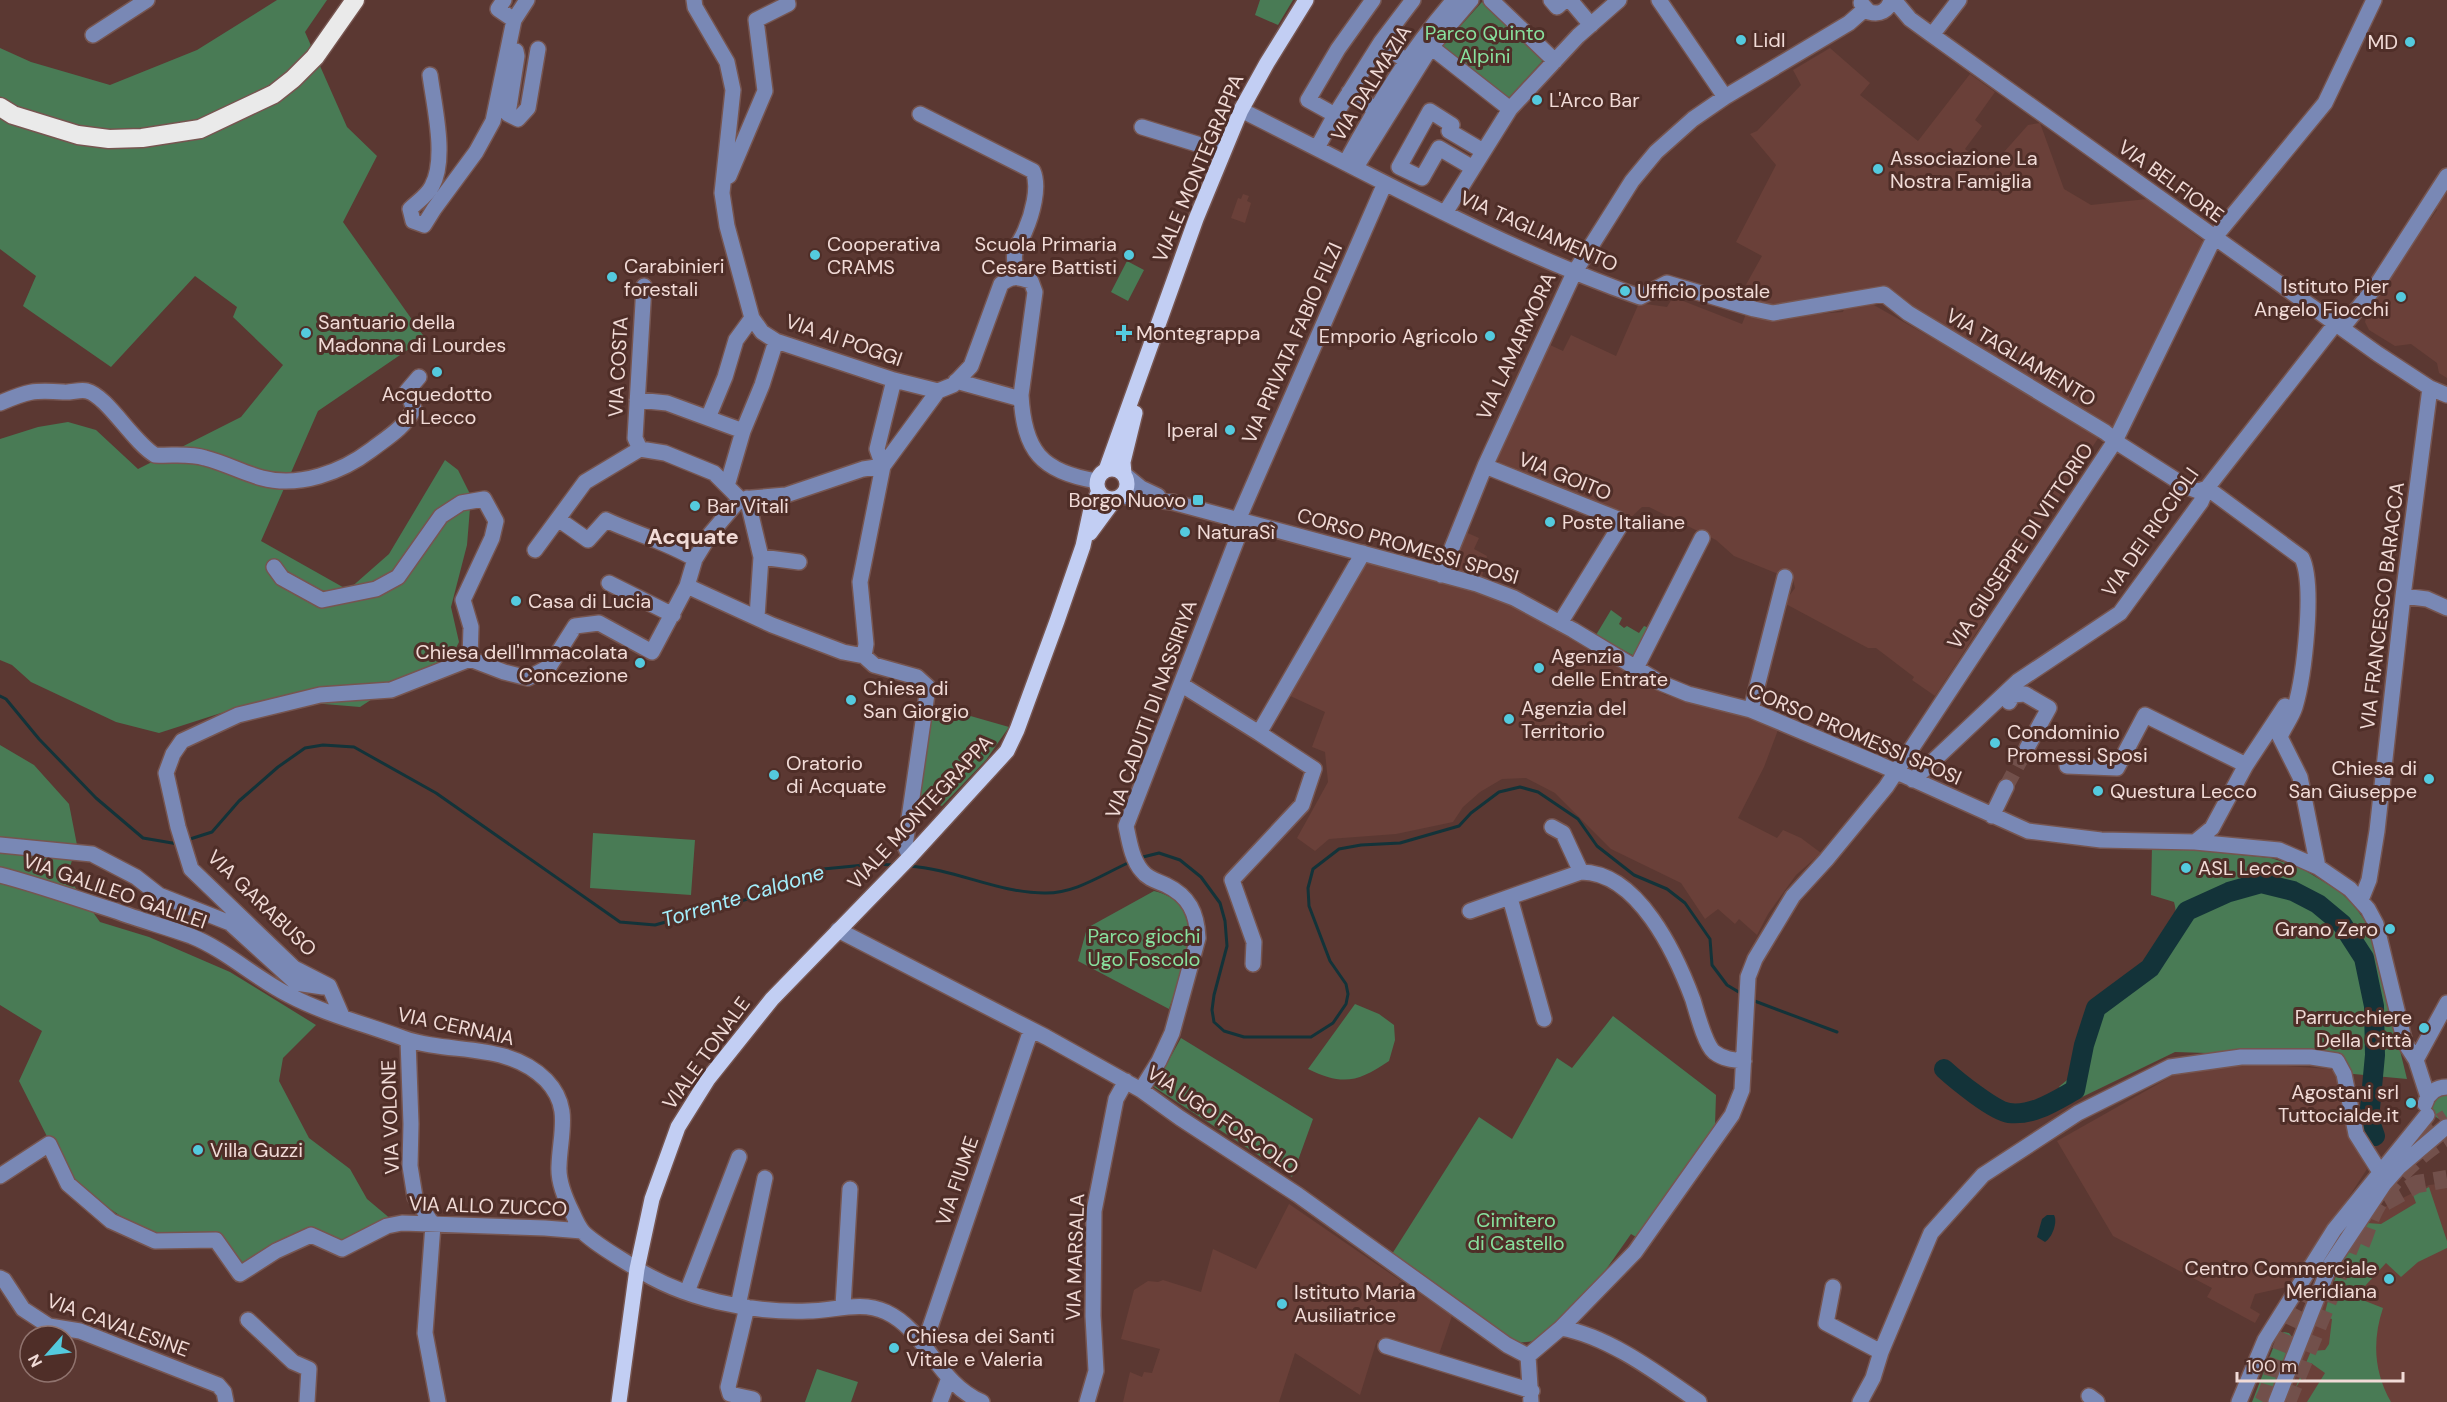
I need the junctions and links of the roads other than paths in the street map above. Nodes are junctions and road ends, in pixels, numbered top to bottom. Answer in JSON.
{"nodes":[{"id":1,"x":147,"y":0,"type":"edge"},
{"id":2,"x":355,"y":0,"type":"edge"},
{"id":3,"x":504,"y":0,"type":"edge"},
{"id":4,"x":527,"y":0,"type":"edge"},
{"id":5,"x":694,"y":0,"type":"edge"},
{"id":6,"x":787,"y":0,"type":"edge"},
{"id":7,"x":1306,"y":0,"type":"edge"},
{"id":8,"x":1373,"y":0,"type":"edge"},
{"id":9,"x":1413,"y":0,"type":"edge"},
{"id":10,"x":1472,"y":0,"type":"edge"},
{"id":11,"x":1491,"y":0,"type":"edge"},
{"id":12,"x":1551,"y":0,"type":"edge"},
{"id":13,"x":1565,"y":0,"type":"edge"},
{"id":14,"x":1570,"y":0,"type":"edge"},
{"id":15,"x":1659,"y":0,"type":"edge"},
{"id":16,"x":1892,"y":0,"type":"edge"},
{"id":17,"x":1959,"y":0,"type":"edge"},
{"id":18,"x":2374,"y":0,"type":"edge"},
{"id":19,"x":1609,"y":3,"type":"edge"},
{"id":20,"x":1863,"y":5,"type":"edge"},
{"id":21,"x":1447,"y":7,"type":"edge"},
{"id":22,"x":514,"y":20,"type":"junction"},
{"id":23,"x":1591,"y":25,"type":"junction"},
{"id":24,"x":93,"y":34,"type":"dead end"},
{"id":25,"x":1932,"y":35,"type":"junction"},
{"id":26,"x":511,"y":37,"type":"junction"},
{"id":27,"x":1381,"y":42,"type":"junction"},
{"id":28,"x":1431,"y":46,"type":"junction"},
{"id":29,"x":538,"y":49,"type":"dead end"},
{"id":30,"x":1406,"y":61,"type":"junction"},
{"id":31,"x":1555,"y":61,"type":"junction"},
{"id":32,"x":430,"y":75,"type":"dead end"},
{"id":33,"x":1349,"y":92,"type":"junction"},
{"id":34,"x":1725,"y":97,"type":"junction"},
{"id":35,"x":0,"y":107,"type":"edge"},
{"id":36,"x":1375,"y":109,"type":"junction"},
{"id":37,"x":1510,"y":109,"type":"junction"},
{"id":38,"x":1241,"y":110,"type":"junction"},
{"id":39,"x":920,"y":114,"type":"dead end"},
{"id":40,"x":1335,"y":115,"type":"junction"},
{"id":41,"x":1142,"y":127,"type":"dead end"},
{"id":42,"x":1317,"y":148,"type":"junction"},
{"id":43,"x":1484,"y":151,"type":"junction"},
{"id":44,"x":1223,"y":152,"type":"junction"},
{"id":45,"x":1351,"y":164,"type":"junction"},
{"id":46,"x":1473,"y":168,"type":"junction"},
{"id":47,"x":2447,"y":176,"type":"edge"},
{"id":48,"x":1385,"y":183,"type":"junction"},
{"id":49,"x":722,"y":193,"type":"junction"},
{"id":50,"x":1445,"y":213,"type":"junction"},
{"id":51,"x":2214,"y":238,"type":"junction"},
{"id":52,"x":1574,"y":273,"type":"junction"},
{"id":53,"x":1018,"y":276,"type":"junction"},
{"id":54,"x":644,"y":286,"type":"dead end"},
{"id":55,"x":752,"y":318,"type":"junction"},
{"id":56,"x":1158,"y":326,"type":"junction"},
{"id":57,"x":2339,"y":326,"type":"junction"},
{"id":58,"x":776,"y":341,"type":"junction"},
{"id":59,"x":419,"y":377,"type":"dead end"},
{"id":60,"x":894,"y":380,"type":"junction"},
{"id":61,"x":956,"y":381,"type":"junction"},
{"id":62,"x":2430,"y":388,"type":"junction"},
{"id":63,"x":938,"y":391,"type":"junction"},
{"id":64,"x":2447,"y":394,"type":"edge"},
{"id":65,"x":1,"y":399,"type":"edge"},
{"id":66,"x":1021,"y":399,"type":"junction"},
{"id":67,"x":637,"y":400,"type":"junction"},
{"id":68,"x":708,"y":418,"type":"junction"},
{"id":69,"x":743,"y":431,"type":"junction"},
{"id":70,"x":2115,"y":441,"type":"junction"},
{"id":71,"x":639,"y":449,"type":"junction"},
{"id":72,"x":883,"y":466,"type":"junction"},
{"id":73,"x":1485,"y":466,"type":"junction"},
{"id":74,"x":1124,"y":474,"type":"junction"},
{"id":75,"x":1101,"y":481,"type":"junction"},
{"id":76,"x":728,"y":486,"type":"junction"},
{"id":77,"x":2206,"y":488,"type":"junction"},
{"id":78,"x":1118,"y":497,"type":"junction"},
{"id":79,"x":743,"y":499,"type":"junction"},
{"id":80,"x":1172,"y":502,"type":"junction"},
{"id":81,"x":558,"y":519,"type":"junction"},
{"id":82,"x":1241,"y":520,"type":"junction"},
{"id":83,"x":1702,"y":538,"type":"dead end"},
{"id":84,"x":1083,"y":546,"type":"junction"},
{"id":85,"x":535,"y":550,"type":"dead end"},
{"id":86,"x":1363,"y":553,"type":"junction"},
{"id":87,"x":761,"y":557,"type":"junction"},
{"id":88,"x":695,"y":559,"type":"junction"},
{"id":89,"x":799,"y":562,"type":"dead end"},
{"id":90,"x":274,"y":567,"type":"dead end"},
{"id":91,"x":1441,"y":575,"type":"junction"},
{"id":92,"x":1785,"y":577,"type":"dead end"},
{"id":93,"x":609,"y":583,"type":"dead end"},
{"id":94,"x":687,"y":586,"type":"junction"},
{"id":95,"x":2403,"y":596,"type":"junction"},
{"id":96,"x":2447,"y":608,"type":"edge"},
{"id":97,"x":673,"y":615,"type":"junction"},
{"id":98,"x":757,"y":617,"type":"junction"},
{"id":99,"x":1560,"y":623,"type":"junction"},
{"id":100,"x":859,"y":655,"type":"junction"},
{"id":101,"x":470,"y":659,"type":"junction"},
{"id":102,"x":1636,"y":668,"type":"junction"},
{"id":103,"x":2297,"y":669,"type":"dead end"},
{"id":104,"x":1182,"y":685,"type":"junction"},
{"id":105,"x":2009,"y":702,"type":"dead end"},
{"id":106,"x":1751,"y":710,"type":"junction"},
{"id":107,"x":1259,"y":733,"type":"junction"},
{"id":108,"x":2027,"y":748,"type":"tunnel mouth"},
{"id":109,"x":2246,"y":765,"type":"junction"},
{"id":110,"x":2067,"y":766,"type":"dead end"},
{"id":111,"x":1895,"y":772,"type":"junction"},
{"id":112,"x":1913,"y":780,"type":"junction"},
{"id":113,"x":2008,"y":793,"type":"tunnel mouth"},
{"id":114,"x":1995,"y":817,"type":"junction"},
{"id":115,"x":1552,"y":827,"type":"dead end"},
{"id":116,"x":2195,"y":842,"type":"junction"},
{"id":117,"x":1,"y":846,"type":"edge"},
{"id":118,"x":908,"y":859,"type":"junction"},
{"id":119,"x":2318,"y":867,"type":"junction"},
{"id":120,"x":1581,"y":872,"type":"junction"},
{"id":121,"x":0,"y":874,"type":"edge"},
{"id":122,"x":1510,"y":898,"type":"junction"},
{"id":123,"x":2361,"y":900,"type":"junction"},
{"id":124,"x":1470,"y":912,"type":"dead end"},
{"id":125,"x":838,"y":930,"type":"junction"},
{"id":126,"x":1253,"y":964,"type":"dead end"},
{"id":127,"x":329,"y":986,"type":"junction"},
{"id":128,"x":2447,"y":1003,"type":"edge"},
{"id":129,"x":342,"y":1016,"type":"junction"},
{"id":130,"x":1544,"y":1019,"type":"dead end"},
{"id":131,"x":1031,"y":1030,"type":"junction"},
{"id":132,"x":408,"y":1040,"type":"junction"},
{"id":133,"x":2416,"y":1060,"type":"junction"},
{"id":134,"x":1744,"y":1061,"type":"junction"},
{"id":135,"x":1126,"y":1081,"type":"junction"},
{"id":136,"x":2445,"y":1087,"type":"edge"},
{"id":137,"x":1141,"y":1090,"type":"junction"},
{"id":138,"x":2428,"y":1097,"type":"junction"},
{"id":139,"x":2427,"y":1115,"type":"junction"},
{"id":140,"x":2447,"y":1127,"type":"edge"},
{"id":141,"x":739,"y":1157,"type":"dead end"},
{"id":142,"x":2380,"y":1172,"type":"junction"},
{"id":143,"x":0,"y":1176,"type":"edge"},
{"id":144,"x":765,"y":1178,"type":"dead end"},
{"id":145,"x":850,"y":1189,"type":"dead end"},
{"id":146,"x":434,"y":1225,"type":"junction"},
{"id":147,"x":582,"y":1231,"type":"junction"},
{"id":148,"x":637,"y":1269,"type":"junction"},
{"id":149,"x":0,"y":1278,"type":"edge"},
{"id":150,"x":1833,"y":1287,"type":"dead end"},
{"id":151,"x":687,"y":1292,"type":"junction"},
{"id":152,"x":843,"y":1306,"type":"junction"},
{"id":153,"x":742,"y":1307,"type":"junction"},
{"id":154,"x":2279,"y":1319,"type":"junction"},
{"id":155,"x":248,"y":1320,"type":"dead end"},
{"id":156,"x":1561,"y":1328,"type":"junction"},
{"id":157,"x":2301,"y":1336,"type":"junction"},
{"id":158,"x":924,"y":1345,"type":"junction"},
{"id":159,"x":1386,"y":1347,"type":"dead end"},
{"id":160,"x":1881,"y":1352,"type":"junction"},
{"id":161,"x":1528,"y":1356,"type":"junction"},
{"id":162,"x":949,"y":1378,"type":"junction"},
{"id":163,"x":1532,"y":1397,"type":"edge"},
{"id":164,"x":1681,"y":1397,"type":"edge"},
{"id":165,"x":753,"y":1399,"type":"dead end"},
{"id":166,"x":226,"y":1402,"type":"edge"},
{"id":167,"x":307,"y":1402,"type":"edge"},
{"id":168,"x":438,"y":1402,"type":"edge"},
{"id":169,"x":619,"y":1402,"type":"edge"},
{"id":170,"x":940,"y":1402,"type":"edge"},
{"id":171,"x":981,"y":1402,"type":"edge"},
{"id":172,"x":1087,"y":1402,"type":"edge"},
{"id":173,"x":1699,"y":1402,"type":"edge"},
{"id":174,"x":1860,"y":1402,"type":"edge"},
{"id":175,"x":2239,"y":1402,"type":"edge"},
{"id":176,"x":2276,"y":1402,"type":"edge"}],
"edges":[{"from":1,"to":24,"type":"street"},
{"from":2,"to":35,"type":"highway"},
{"from":3,"to":22,"type":"street"},
{"from":4,"to":22,"type":"street"},
{"from":5,"to":49,"type":"street"},
{"from":6,"to":49,"type":"street"},
{"from":7,"to":38,"type":"main road","name":"VIALE MONTEGRAPPA"},
{"from":8,"to":40,"type":"street"},
{"from":9,"to":27,"type":"street"},
{"from":10,"to":21,"type":"street","name":"VIA DALMAZIA"},
{"from":11,"to":31,"type":"street"},
{"from":12,"to":13,"type":"street"},
{"from":14,"to":23,"type":"street"},
{"from":15,"to":34,"type":"street"},
{"from":16,"to":20,"type":"street"},
{"from":16,"to":25,"type":"street","name":"VIA BELFIORE"},
{"from":17,"to":25,"type":"street"},
{"from":18,"to":51,"type":"street","name":"VIA GIUSEPPE DI VITTORIO"},
{"from":19,"to":23,"type":"street"},
{"from":20,"to":34,"type":"street","name":"VIA LAMARMORA"},
{"from":21,"to":28,"type":"street","name":"VIA DALMAZIA"},
{"from":21,"to":30,"type":"street","name":"VIA DALMAZIA"},
{"from":22,"to":26,"type":"street"},
{"from":23,"to":31,"type":"street"},
{"from":25,"to":51,"type":"street","name":"VIA BELFIORE"},
{"from":26,"to":29,"type":"street"},
{"from":26,"to":32,"type":"street"},
{"from":27,"to":30,"type":"street"},
{"from":27,"to":33,"type":"street"},
{"from":28,"to":37,"type":"street"},
{"from":28,"to":45,"type":"street","name":"VIA DALMAZIA"},
{"from":30,"to":36,"type":"street","name":"VIA DALMAZIA"},
{"from":31,"to":37,"type":"street"},
{"from":33,"to":36,"type":"street"},
{"from":33,"to":40,"type":"street"},
{"from":34,"to":52,"type":"street","name":"VIA LAMARMORA"},
{"from":36,"to":45,"type":"street","name":"VIA DALMAZIA"},
{"from":37,"to":43,"type":"street"},
{"from":38,"to":42,"type":"street","name":"VIA TAGLIAMENTO"},
{"from":38,"to":44,"type":"main road","name":"VIALE MONTEGRAPPA"},
{"from":39,"to":53,"type":"street"},
{"from":40,"to":42,"type":"street"},
{"from":41,"to":44,"type":"street"},
{"from":42,"to":45,"type":"street","name":"VIA TAGLIAMENTO"},
{"from":43,"to":46,"type":"street"},
{"from":43,"to":46,"type":"street"},
{"from":44,"to":56,"type":"main road","name":"VIALE MONTEGRAPPA"},
{"from":45,"to":48,"type":"street","name":"VIA TAGLIAMENTO"},
{"from":46,"to":50,"type":"street"},
{"from":47,"to":57,"type":"street","name":"VIA DEI RICCIOLI"},
{"from":48,"to":50,"type":"street","name":"VIA TAGLIAMENTO"},
{"from":48,"to":82,"type":"street","name":"VIA PRIVATA FABIO FILZI"},
{"from":49,"to":55,"type":"street"},
{"from":50,"to":52,"type":"street","name":"VIA TAGLIAMENTO"},
{"from":51,"to":57,"type":"street","name":"VIA BELFIORE"},
{"from":51,"to":70,"type":"street","name":"VIA GIUSEPPE DI VITTORIO"},
{"from":52,"to":70,"type":"street","name":"VIA TAGLIAMENTO"},
{"from":52,"to":73,"type":"street","name":"VIA LAMARMORA"},
{"from":53,"to":61,"type":"street"},
{"from":53,"to":66,"type":"street"},
{"from":54,"to":67,"type":"street","name":"VIA COSTA"},
{"from":55,"to":58,"type":"street","name":"VIA AI POGGI"},
{"from":55,"to":68,"type":"street"},
{"from":56,"to":74,"type":"main road","name":"VIALE MONTEGRAPPA"},
{"from":56,"to":75,"type":"main road","name":"VIALE MONTEGRAPPA"},
{"from":57,"to":62,"type":"street","name":"VIA BELFIORE"},
{"from":57,"to":77,"type":"street","name":"VIA DEI RICCIOLI"},
{"from":58,"to":60,"type":"street","name":"VIA AI POGGI"},
{"from":58,"to":69,"type":"street"},
{"from":59,"to":65,"type":"street"},
{"from":60,"to":63,"type":"street","name":"VIA AI POGGI"},
{"from":60,"to":72,"type":"street"},
{"from":61,"to":63,"type":"street"},
{"from":61,"to":66,"type":"street"},
{"from":62,"to":64,"type":"street","name":"VIA BELFIORE"},
{"from":62,"to":95,"type":"street","name":"VIA FRANCESCO BARACCA"},
{"from":63,"to":72,"type":"street"},
{"from":66,"to":75,"type":"street"},
{"from":67,"to":68,"type":"street"},
{"from":67,"to":71,"type":"street","name":"VIA COSTA"},
{"from":68,"to":69,"type":"street"},
{"from":69,"to":76,"type":"street"},
{"from":70,"to":77,"type":"street","name":"VIA TAGLIAMENTO"},
{"from":70,"to":111,"type":"street","name":"VIA GIUSEPPE DI VITTORIO"},
{"from":71,"to":76,"type":"street"},
{"from":71,"to":81,"type":"street"},
{"from":72,"to":79,"type":"street"},
{"from":72,"to":100,"type":"street"},
{"from":73,"to":91,"type":"street","name":"VIA LAMARMORA"},
{"from":73,"to":99,"type":"street","name":"VIA GOITO"},
{"from":74,"to":75,"type":"main road"},
{"from":74,"to":78,"type":"main road"},
{"from":74,"to":80,"type":"street","name":"CORSO PROMESSI SPOSI"},
{"from":75,"to":78,"type":"main road"},
{"from":75,"to":84,"type":"main road","name":"VIALE MONTEGRAPPA"},
{"from":76,"to":79,"type":"street"},
{"from":77,"to":112,"type":"street","name":"VIA DEI RICCIOLI"},
{"from":77,"to":119,"type":"street"},
{"from":78,"to":80,"type":"street","name":"CORSO PROMESSI SPOSI"},
{"from":78,"to":84,"type":"main road","name":"VIALE MONTEGRAPPA"},
{"from":79,"to":87,"type":"street"},
{"from":79,"to":88,"type":"street"},
{"from":80,"to":82,"type":"street","name":"CORSO PROMESSI SPOSI"},
{"from":81,"to":85,"type":"street"},
{"from":81,"to":88,"type":"street"},
{"from":82,"to":86,"type":"street","name":"CORSO PROMESSI SPOSI"},
{"from":82,"to":104,"type":"street","name":"VIA CADUTI DI NASSIRIYA"},
{"from":83,"to":102,"type":"street"},
{"from":84,"to":118,"type":"main road","name":"VIALE MONTEGRAPPA"},
{"from":86,"to":91,"type":"street","name":"CORSO PROMESSI SPOSI"},
{"from":86,"to":107,"type":"street"},
{"from":87,"to":89,"type":"street"},
{"from":87,"to":98,"type":"street"},
{"from":88,"to":94,"type":"street"},
{"from":90,"to":101,"type":"street"},
{"from":91,"to":99,"type":"street","name":"CORSO PROMESSI SPOSI"},
{"from":92,"to":106,"type":"street"},
{"from":93,"to":97,"type":"street"},
{"from":94,"to":97,"type":"street"},
{"from":94,"to":98,"type":"street"},
{"from":95,"to":96,"type":"street"},
{"from":95,"to":123,"type":"street","name":"VIA FRANCESCO BARACCA"},
{"from":97,"to":101,"type":"street"},
{"from":98,"to":100,"type":"street"},
{"from":99,"to":102,"type":"street","name":"CORSO PROMESSI SPOSI"},
{"from":100,"to":118,"type":"street"},
{"from":101,"to":127,"type":"street","name":"VIA GARABUSO"},
{"from":102,"to":106,"type":"street","name":"CORSO PROMESSI SPOSI"},
{"from":103,"to":109,"type":"street"},
{"from":104,"to":107,"type":"street"},
{"from":104,"to":137,"type":"street","name":"VIA CADUTI DI NASSIRIYA"},
{"from":105,"to":108,"type":"street"},
{"from":106,"to":111,"type":"street","name":"CORSO PROMESSI SPOSI"},
{"from":107,"to":126,"type":"street"},
{"from":109,"to":110,"type":"street"},
{"from":109,"to":116,"type":"street"},
{"from":111,"to":112,"type":"street","name":"CORSO PROMESSI SPOSI"},
{"from":111,"to":134,"type":"street","name":"VIA GIUSEPPE DI VITTORIO"},
{"from":112,"to":114,"type":"street","name":"CORSO PROMESSI SPOSI"},
{"from":113,"to":114,"type":"street"},
{"from":114,"to":116,"type":"street","name":"CORSO PROMESSI SPOSI"},
{"from":115,"to":120,"type":"street"},
{"from":116,"to":119,"type":"street","name":"CORSO PROMESSI SPOSI"},
{"from":117,"to":127,"type":"street"},
{"from":118,"to":125,"type":"main road","name":"VIALE MONTEGRAPPA"},
{"from":119,"to":123,"type":"street","name":"CORSO PROMESSI SPOSI"},
{"from":120,"to":122,"type":"street"},
{"from":120,"to":134,"type":"street"},
{"from":121,"to":129,"type":"street","name":"VIA GALILEO GALILEI"},
{"from":122,"to":124,"type":"street"},
{"from":122,"to":130,"type":"street"},
{"from":123,"to":133,"type":"street","name":"CORSO PROMESSI SPOSI"},
{"from":125,"to":131,"type":"street","name":"VIA UGO FOSCOLO"},
{"from":125,"to":148,"type":"main road","name":"VIALE TONALE"},
{"from":127,"to":129,"type":"street"},
{"from":128,"to":133,"type":"street"},
{"from":129,"to":132,"type":"street","name":"VIA CERNAIA"},
{"from":131,"to":135,"type":"street","name":"VIA UGO FOSCOLO"},
{"from":131,"to":158,"type":"street","name":"VIA FIUME"},
{"from":132,"to":146,"type":"street","name":"VIA VOLONE"},
{"from":132,"to":147,"type":"street","name":"VIA CERNAIA"},
{"from":133,"to":136,"type":"street","name":"CORSO PROMESSI SPOSI"},
{"from":133,"to":138,"type":"street","name":"CORSO PROMESSI SPOSI"},
{"from":134,"to":156,"type":"street"},
{"from":135,"to":137,"type":"street","name":"VIA UGO FOSCOLO"},
{"from":135,"to":172,"type":"street","name":"VIA MARSALA"},
{"from":136,"to":138,"type":"street"},
{"from":137,"to":161,"type":"street","name":"VIA UGO FOSCOLO"},
{"from":138,"to":139,"type":"street"},
{"from":139,"to":140,"type":"street"},
{"from":139,"to":142,"type":"street"},
{"from":140,"to":157,"type":"street"},
{"from":141,"to":151,"type":"street"},
{"from":142,"to":154,"type":"street"},
{"from":142,"to":160,"type":"street"},
{"from":143,"to":146,"type":"street","name":"VIA ALLO ZUCCO"},
{"from":144,"to":153,"type":"street"},
{"from":145,"to":152,"type":"street"},
{"from":146,"to":147,"type":"street","name":"VIA ALLO ZUCCO"},
{"from":146,"to":168,"type":"street"},
{"from":147,"to":148,"type":"street","name":"VIA CERNAIA"},
{"from":148,"to":151,"type":"street","name":"VIA CERNAIA"},
{"from":148,"to":169,"type":"main road","name":"VIALE TONALE"},
{"from":149,"to":166,"type":"street","name":"VIA CAVALESINE"},
{"from":150,"to":160,"type":"street"},
{"from":151,"to":153,"type":"street","name":"VIA CERNAIA"},
{"from":152,"to":153,"type":"street","name":"VIA CERNAIA"},
{"from":152,"to":158,"type":"street","name":"VIA CERNAIA"},
{"from":153,"to":165,"type":"street"},
{"from":154,"to":157,"type":"street"},
{"from":154,"to":175,"type":"street"},
{"from":155,"to":167,"type":"street"},
{"from":156,"to":161,"type":"street"},
{"from":156,"to":164,"type":"street"},
{"from":157,"to":176,"type":"street"},
{"from":158,"to":162,"type":"street","name":"VIA CERNAIA"},
{"from":159,"to":163,"type":"street"},
{"from":160,"to":174,"type":"street"},
{"from":161,"to":163,"type":"street"},
{"from":162,"to":170,"type":"street"},
{"from":162,"to":171,"type":"street","name":"VIA CERNAIA"},
{"from":164,"to":173,"type":"street"}]}
